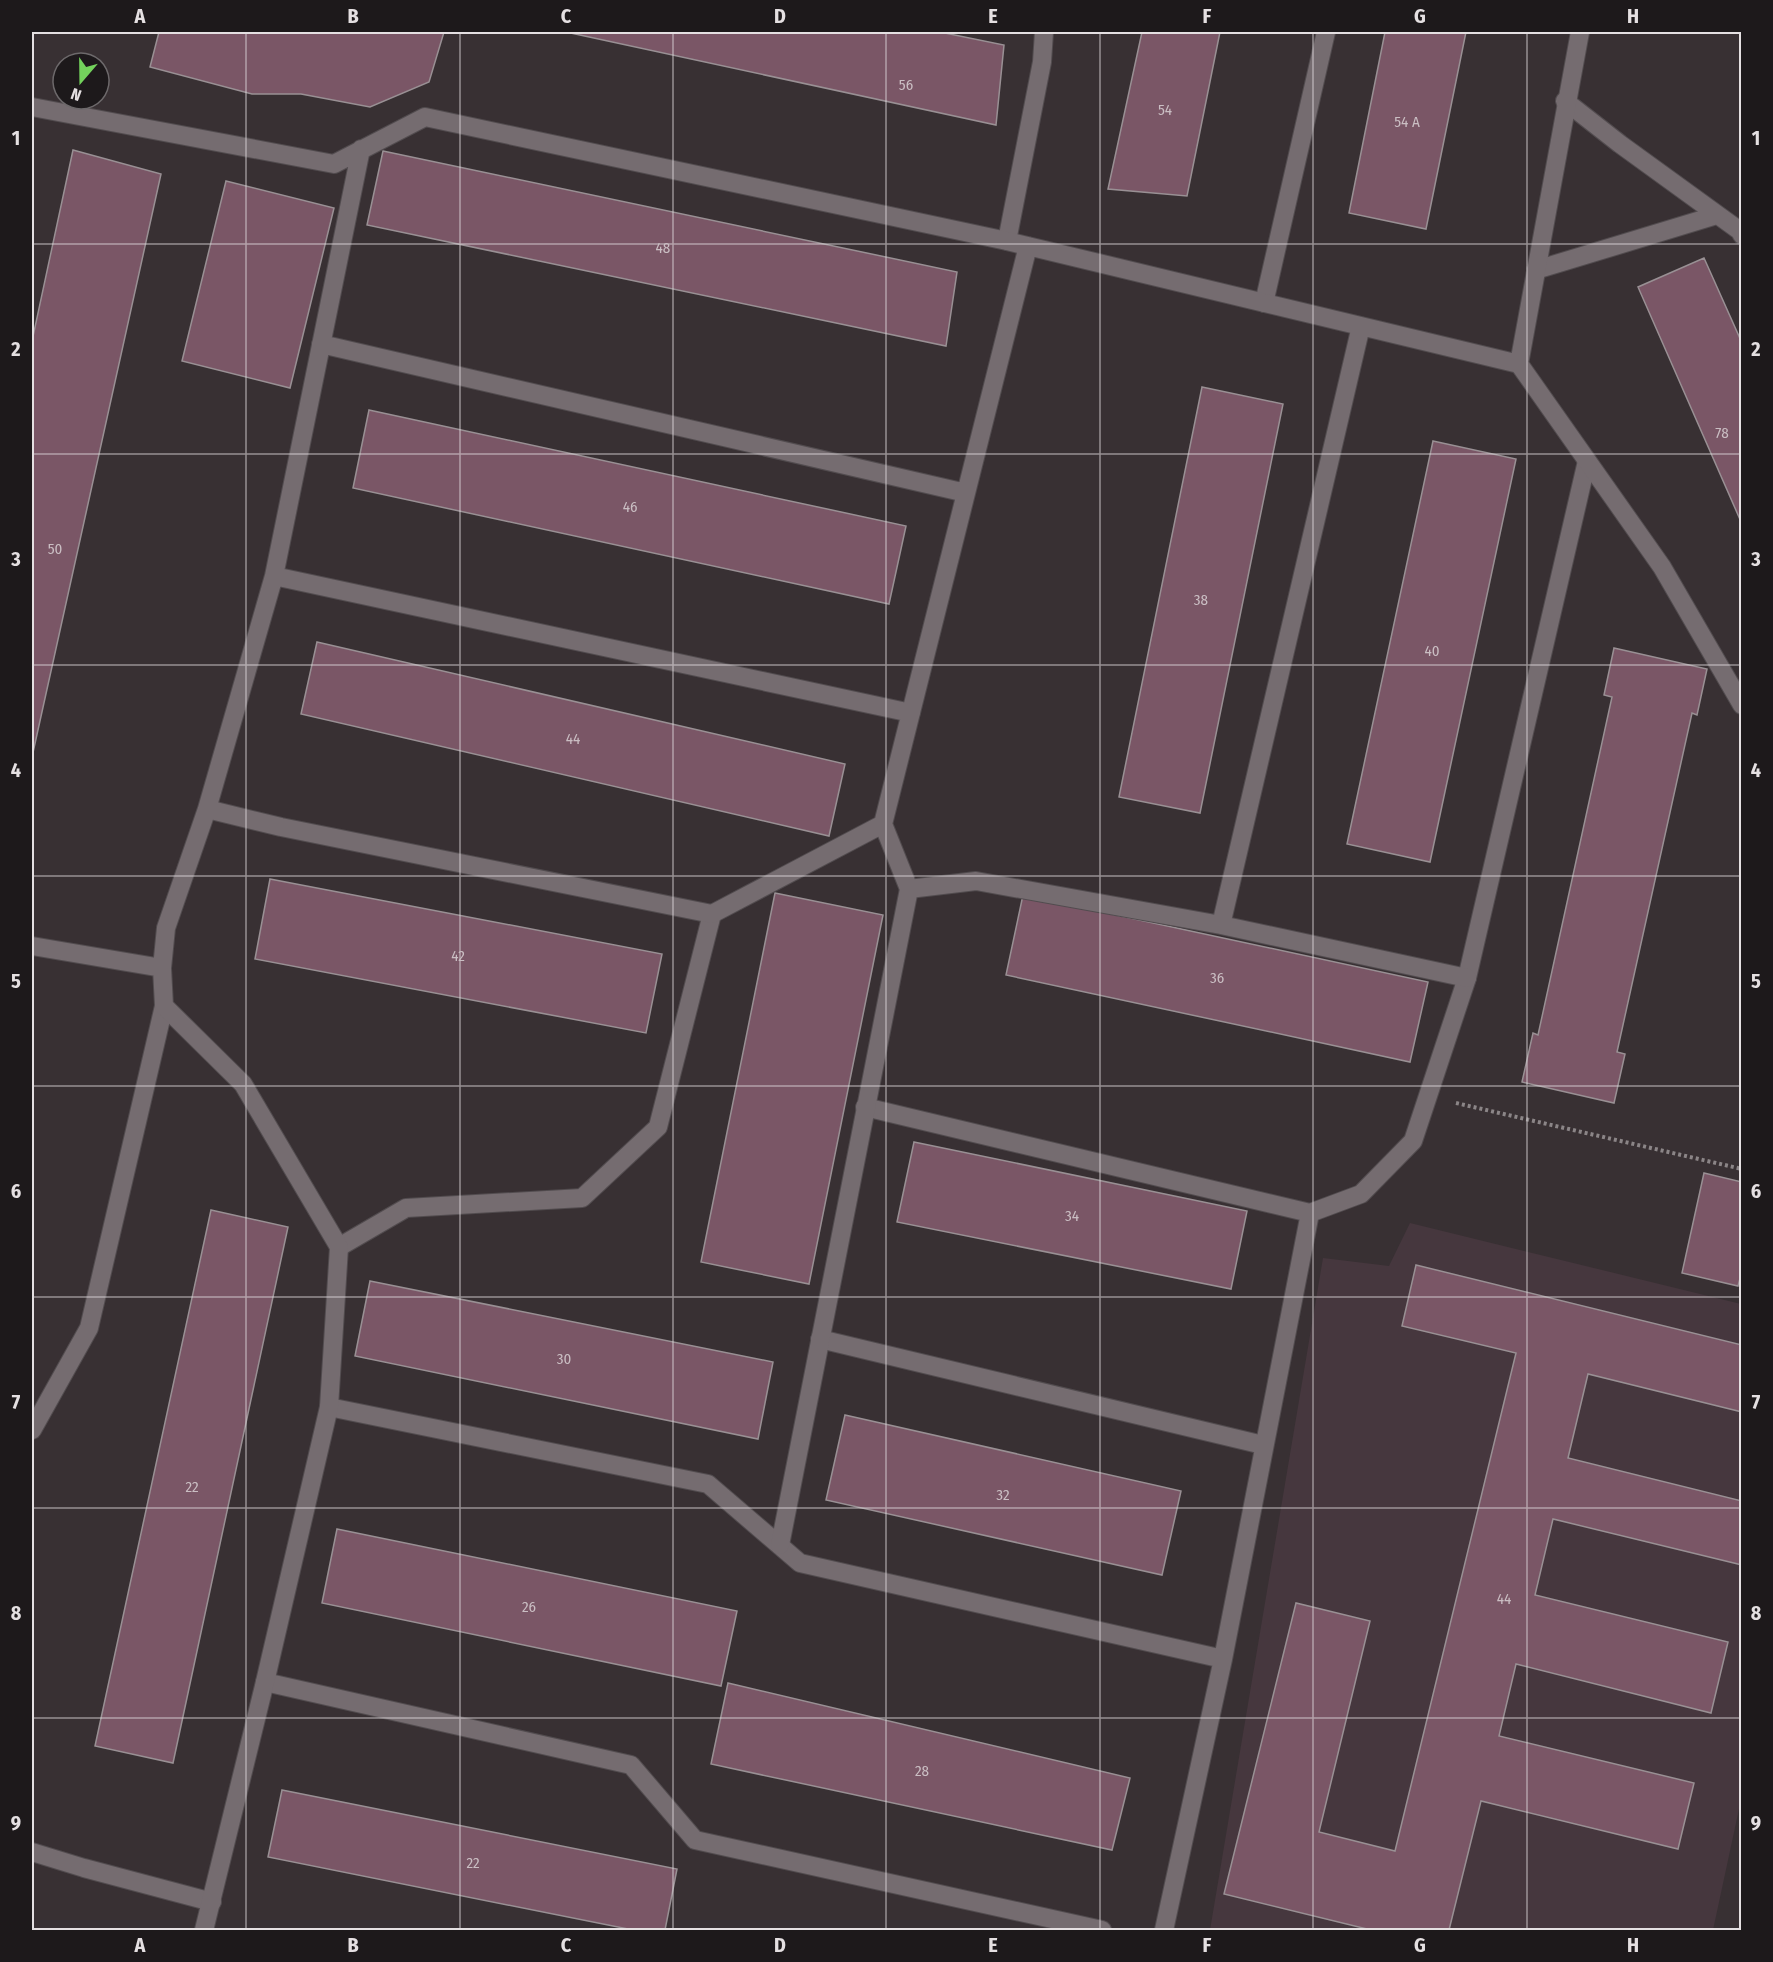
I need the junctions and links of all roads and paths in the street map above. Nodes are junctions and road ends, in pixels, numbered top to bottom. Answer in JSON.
{"nodes":[{"id":1,"x":1044,"y":32,"type":"edge"},
{"id":2,"x":1326,"y":32,"type":"edge"},
{"id":3,"x":1580,"y":32,"type":"edge"},
{"id":4,"x":1565,"y":101,"type":"junction"},
{"id":5,"x":32,"y":107,"type":"edge"},
{"id":6,"x":361,"y":149,"type":"junction"},
{"id":7,"x":1717,"y":215,"type":"junction"},
{"id":8,"x":1742,"y":235,"type":"edge"},
{"id":9,"x":1007,"y":241,"type":"junction"},
{"id":10,"x":1028,"y":246,"type":"junction"},
{"id":11,"x":1536,"y":270,"type":"junction"},
{"id":12,"x":1264,"y":303,"type":"junction"},
{"id":13,"x":1360,"y":326,"type":"junction"},
{"id":14,"x":321,"y":344,"type":"junction"},
{"id":15,"x":1519,"y":364,"type":"junction"},
{"id":16,"x":1587,"y":460,"type":"junction"},
{"id":17,"x":966,"y":493,"type":"junction"},
{"id":18,"x":274,"y":576,"type":"junction"},
{"id":19,"x":1742,"y":705,"type":"edge"},
{"id":20,"x":911,"y":713,"type":"junction"},
{"id":21,"x":207,"y":809,"type":"junction"},
{"id":22,"x":883,"y":824,"type":"junction"},
{"id":23,"x":909,"y":889,"type":"junction"},
{"id":24,"x":712,"y":914,"type":"junction"},
{"id":25,"x":1221,"y":925,"type":"junction"},
{"id":26,"x":32,"y":946,"type":"edge"},
{"id":27,"x":162,"y":968,"type":"junction"},
{"id":28,"x":1467,"y":978,"type":"junction"},
{"id":29,"x":164,"y":1006,"type":"junction"},
{"id":30,"x":1428,"y":1097,"type":"junction"},
{"id":31,"x":865,"y":1107,"type":"junction"},
{"id":32,"x":1742,"y":1169,"type":"edge"},
{"id":33,"x":1310,"y":1213,"type":"junction"},
{"id":34,"x":339,"y":1247,"type":"junction"},
{"id":35,"x":819,"y":1339,"type":"junction"},
{"id":36,"x":328,"y":1407,"type":"junction"},
{"id":37,"x":32,"y":1430,"type":"edge"},
{"id":38,"x":1263,"y":1445,"type":"junction"},
{"id":39,"x":780,"y":1545,"type":"junction"},
{"id":40,"x":1223,"y":1659,"type":"junction"},
{"id":41,"x":265,"y":1682,"type":"junction"},
{"id":42,"x":32,"y":1852,"type":"edge"},
{"id":43,"x":212,"y":1902,"type":"junction"},
{"id":44,"x":204,"y":1930,"type":"edge"},
{"id":45,"x":1102,"y":1930,"type":"edge"},
{"id":46,"x":1164,"y":1930,"type":"edge"}],
"edges":[{"from":1,"to":9,"type":"street"},
{"from":2,"to":12,"type":"street"},
{"from":3,"to":4,"type":"street"},
{"from":4,"to":7,"type":"street"},
{"from":4,"to":11,"type":"street"},
{"from":5,"to":6,"type":"street"},
{"from":6,"to":9,"type":"street"},
{"from":6,"to":14,"type":"street"},
{"from":7,"to":8,"type":"street"},
{"from":7,"to":11,"type":"street"},
{"from":9,"to":10,"type":"street"},
{"from":10,"to":12,"type":"street"},
{"from":10,"to":17,"type":"street"},
{"from":11,"to":15,"type":"street"},
{"from":12,"to":13,"type":"street"},
{"from":13,"to":15,"type":"street"},
{"from":13,"to":25,"type":"street"},
{"from":14,"to":17,"type":"street"},
{"from":14,"to":18,"type":"street"},
{"from":15,"to":16,"type":"street"},
{"from":16,"to":19,"type":"street"},
{"from":16,"to":28,"type":"street"},
{"from":17,"to":20,"type":"street"},
{"from":18,"to":20,"type":"street"},
{"from":18,"to":21,"type":"street"},
{"from":20,"to":22,"type":"street"},
{"from":21,"to":24,"type":"street"},
{"from":21,"to":27,"type":"street"},
{"from":22,"to":23,"type":"street"},
{"from":22,"to":24,"type":"street"},
{"from":23,"to":25,"type":"street"},
{"from":23,"to":31,"type":"street"},
{"from":24,"to":34,"type":"street"},
{"from":25,"to":28,"type":"street"},
{"from":26,"to":27,"type":"street"},
{"from":27,"to":29,"type":"street"},
{"from":28,"to":30,"type":"street"},
{"from":29,"to":34,"type":"street"},
{"from":29,"to":37,"type":"street"},
{"from":30,"to":32,"type":"path"},
{"from":30,"to":33,"type":"street"},
{"from":31,"to":33,"type":"street"},
{"from":31,"to":35,"type":"street"},
{"from":33,"to":38,"type":"street"},
{"from":34,"to":36,"type":"street"},
{"from":35,"to":38,"type":"street"},
{"from":35,"to":39,"type":"street"},
{"from":36,"to":39,"type":"street"},
{"from":36,"to":41,"type":"street"},
{"from":38,"to":40,"type":"street"},
{"from":39,"to":40,"type":"street"},
{"from":40,"to":46,"type":"street"},
{"from":41,"to":43,"type":"street"},
{"from":41,"to":45,"type":"street"},
{"from":42,"to":43,"type":"street"},
{"from":43,"to":44,"type":"street"}]}
